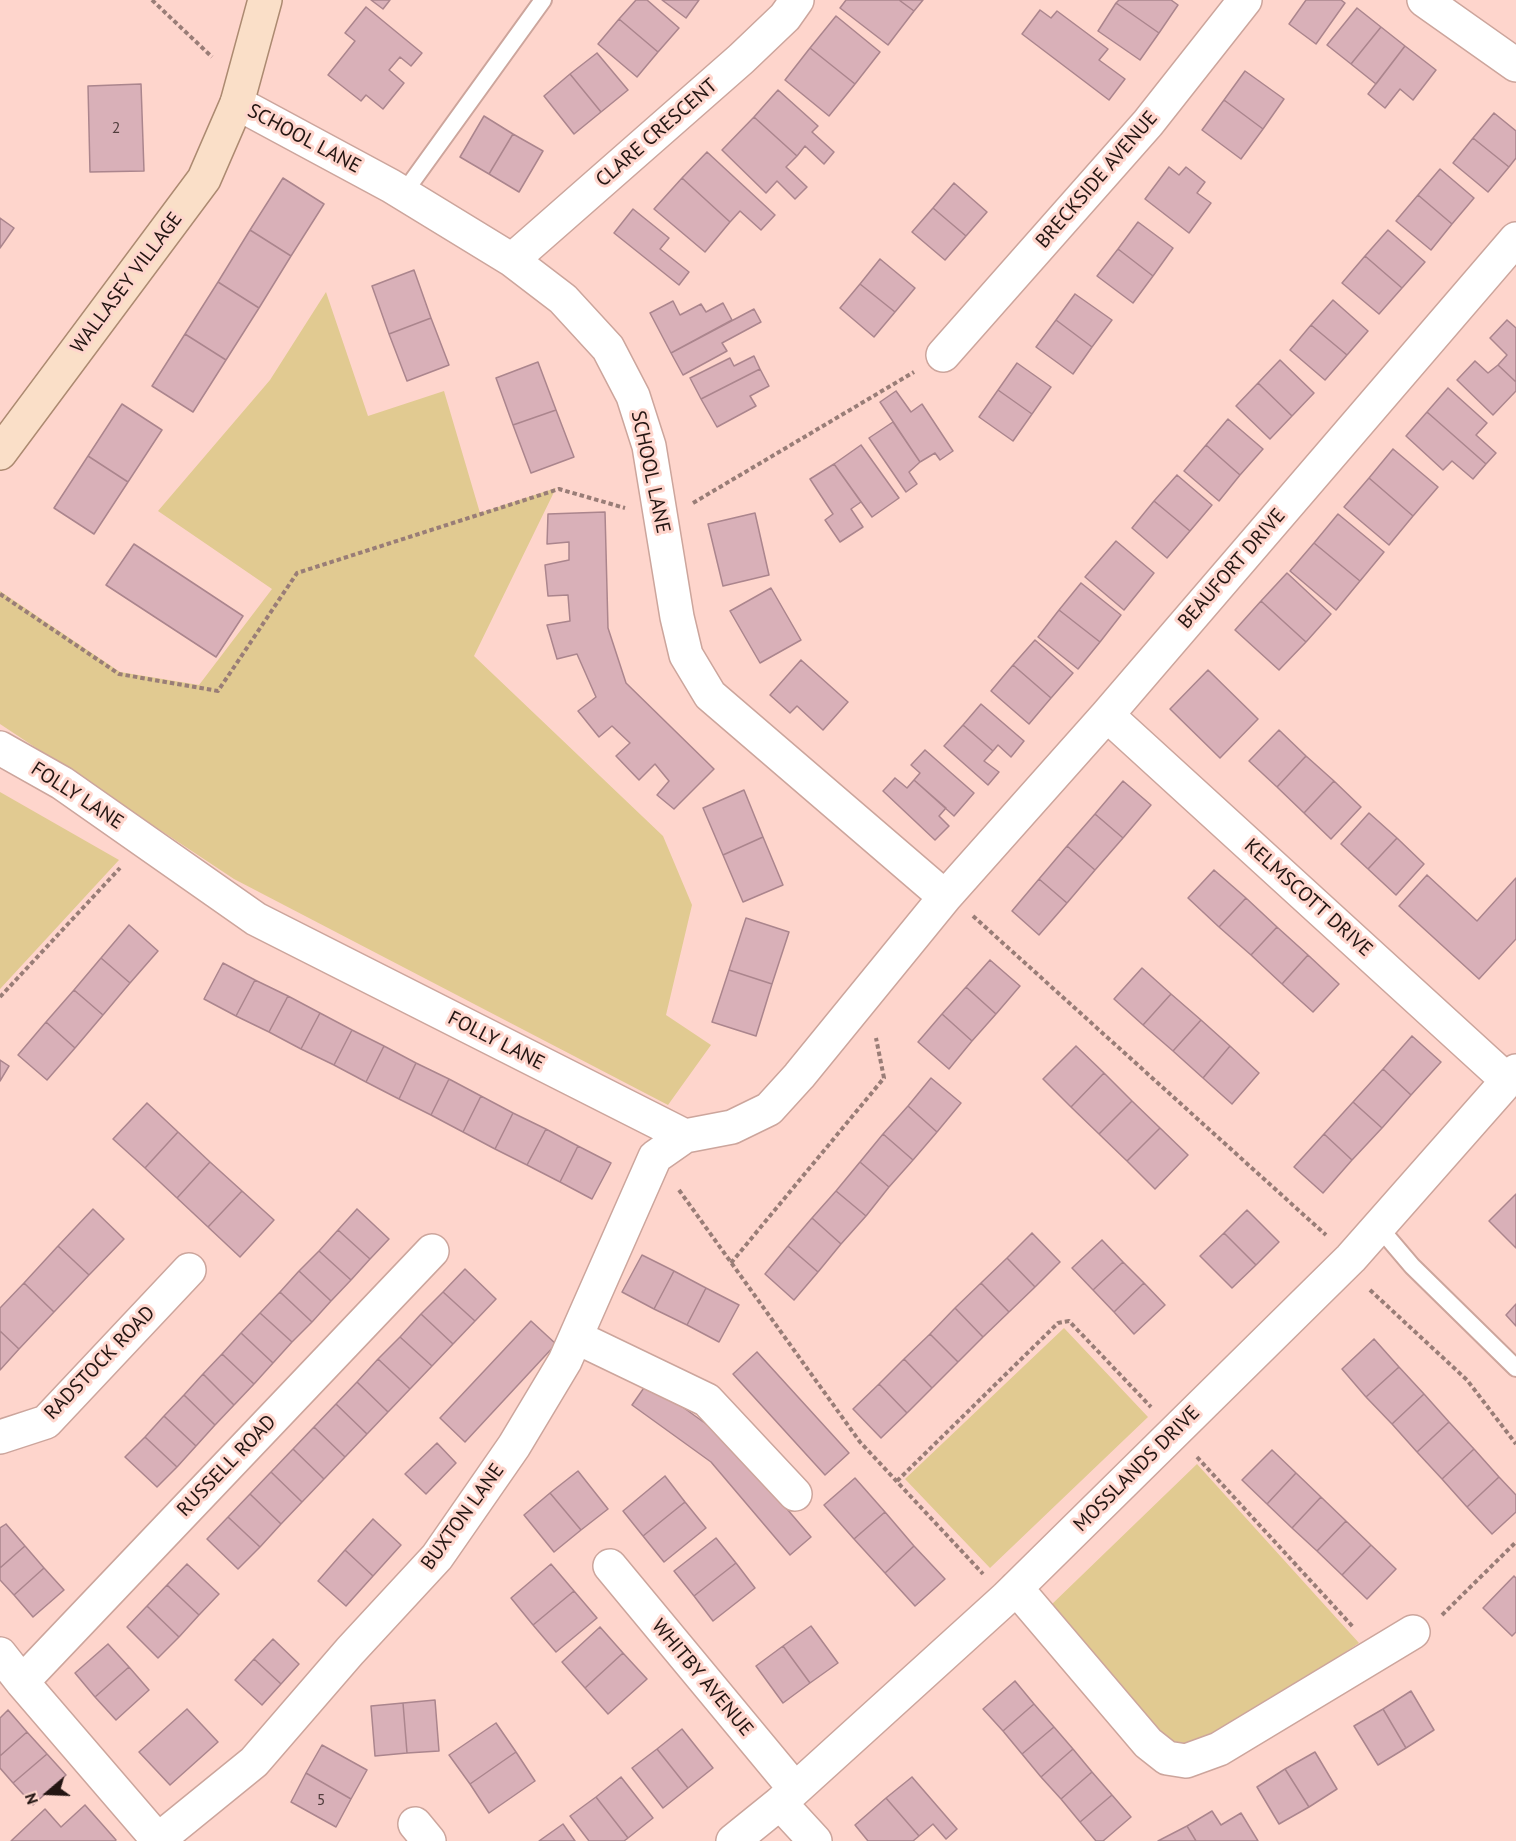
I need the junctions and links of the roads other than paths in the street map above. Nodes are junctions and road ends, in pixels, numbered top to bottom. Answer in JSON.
{"nodes":[{"id":1,"x":265,"y":0,"type":"edge"},
{"id":2,"x":543,"y":0,"type":"edge"},
{"id":3,"x":797,"y":0,"type":"edge"},
{"id":4,"x":1245,"y":0,"type":"edge"},
{"id":5,"x":1424,"y":0,"type":"edge"},
{"id":6,"x":1516,"y":66,"type":"edge"},
{"id":7,"x":239,"y":94,"type":"junction"},
{"id":8,"x":403,"y":194,"type":"junction"},
{"id":9,"x":1516,"y":239,"type":"edge"},
{"id":10,"x":512,"y":260,"type":"junction"},
{"id":11,"x":943,"y":355,"type":"road end"},
{"id":12,"x":0,"y":453,"type":"edge"},
{"id":13,"x":1107,"y":715,"type":"junction"},
{"id":14,"x":0,"y":748,"type":"edge"},
{"id":15,"x":945,"y":897,"type":"junction"},
{"id":16,"x":1512,"y":1076,"type":"edge"},
{"id":17,"x":685,"y":1136,"type":"junction"},
{"id":18,"x":1378,"y":1226,"type":"junction"},
{"id":19,"x":432,"y":1251,"type":"dead end"},
{"id":20,"x":189,"y":1270,"type":"dead end"},
{"id":21,"x":576,"y":1337,"type":"junction"},
{"id":22,"x":1516,"y":1368,"type":"edge"},
{"id":23,"x":0,"y":1437,"type":"edge"},
{"id":24,"x":795,"y":1494,"type":"dead end"},
{"id":25,"x":609,"y":1566,"type":"dead end"},
{"id":26,"x":1011,"y":1593,"type":"junction"},
{"id":27,"x":1413,"y":1632,"type":"road end"},
{"id":28,"x":0,"y":1654,"type":"edge"},
{"id":29,"x":22,"y":1682,"type":"junction"},
{"id":30,"x":788,"y":1796,"type":"junction"},
{"id":31,"x":158,"y":1840,"type":"edge"},
{"id":32,"x":733,"y":1841,"type":"edge"},
{"id":33,"x":815,"y":1841,"type":"edge"}],
"edges":[{"from":1,"to":7,"type":"main road","name":"WALLASEY VILLAGE"},
{"from":2,"to":8,"type":"lane"},
{"from":3,"to":10,"type":"street","name":"CLARE CRESCENT"},
{"from":4,"to":11,"type":"street","name":"BRECKSIDE AVENUE"},
{"from":5,"to":6,"type":"street"},
{"from":7,"to":8,"type":"street","name":"SCHOOL LANE"},
{"from":7,"to":12,"type":"main road","name":"WALLASEY VILLAGE"},
{"from":8,"to":10,"type":"street","name":"SCHOOL LANE"},
{"from":9,"to":13,"type":"street","name":"BEAUFORT DRIVE"},
{"from":10,"to":15,"type":"street","name":"SCHOOL LANE"},
{"from":13,"to":15,"type":"street","name":"BEAUFORT DRIVE"},
{"from":13,"to":16,"type":"street","name":"KELMSCOTT DRIVE"},
{"from":14,"to":17,"type":"street","name":"FOLLY LANE"},
{"from":15,"to":17,"type":"street"},
{"from":16,"to":18,"type":"street","name":"MOSSLANDS DRIVE"},
{"from":17,"to":21,"type":"street","name":"BUXTON LANE"},
{"from":18,"to":22,"type":"lane"},
{"from":18,"to":26,"type":"street","name":"MOSSLANDS DRIVE"},
{"from":19,"to":29,"type":"street","name":"RUSSELL ROAD"},
{"from":20,"to":23,"type":"street","name":"RADSTOCK ROAD"},
{"from":21,"to":24,"type":"street"},
{"from":21,"to":31,"type":"street","name":"BUXTON LANE"},
{"from":25,"to":30,"type":"street","name":"WHITBY AVENUE"},
{"from":26,"to":27,"type":"street"},
{"from":26,"to":30,"type":"street","name":"MOSSLANDS DRIVE"},
{"from":28,"to":29,"type":"street"},
{"from":29,"to":31,"type":"street"},
{"from":30,"to":32,"type":"street","name":"MOSSLANDS DRIVE"},
{"from":30,"to":33,"type":"street","name":"WHITBY AVENUE"}]}
